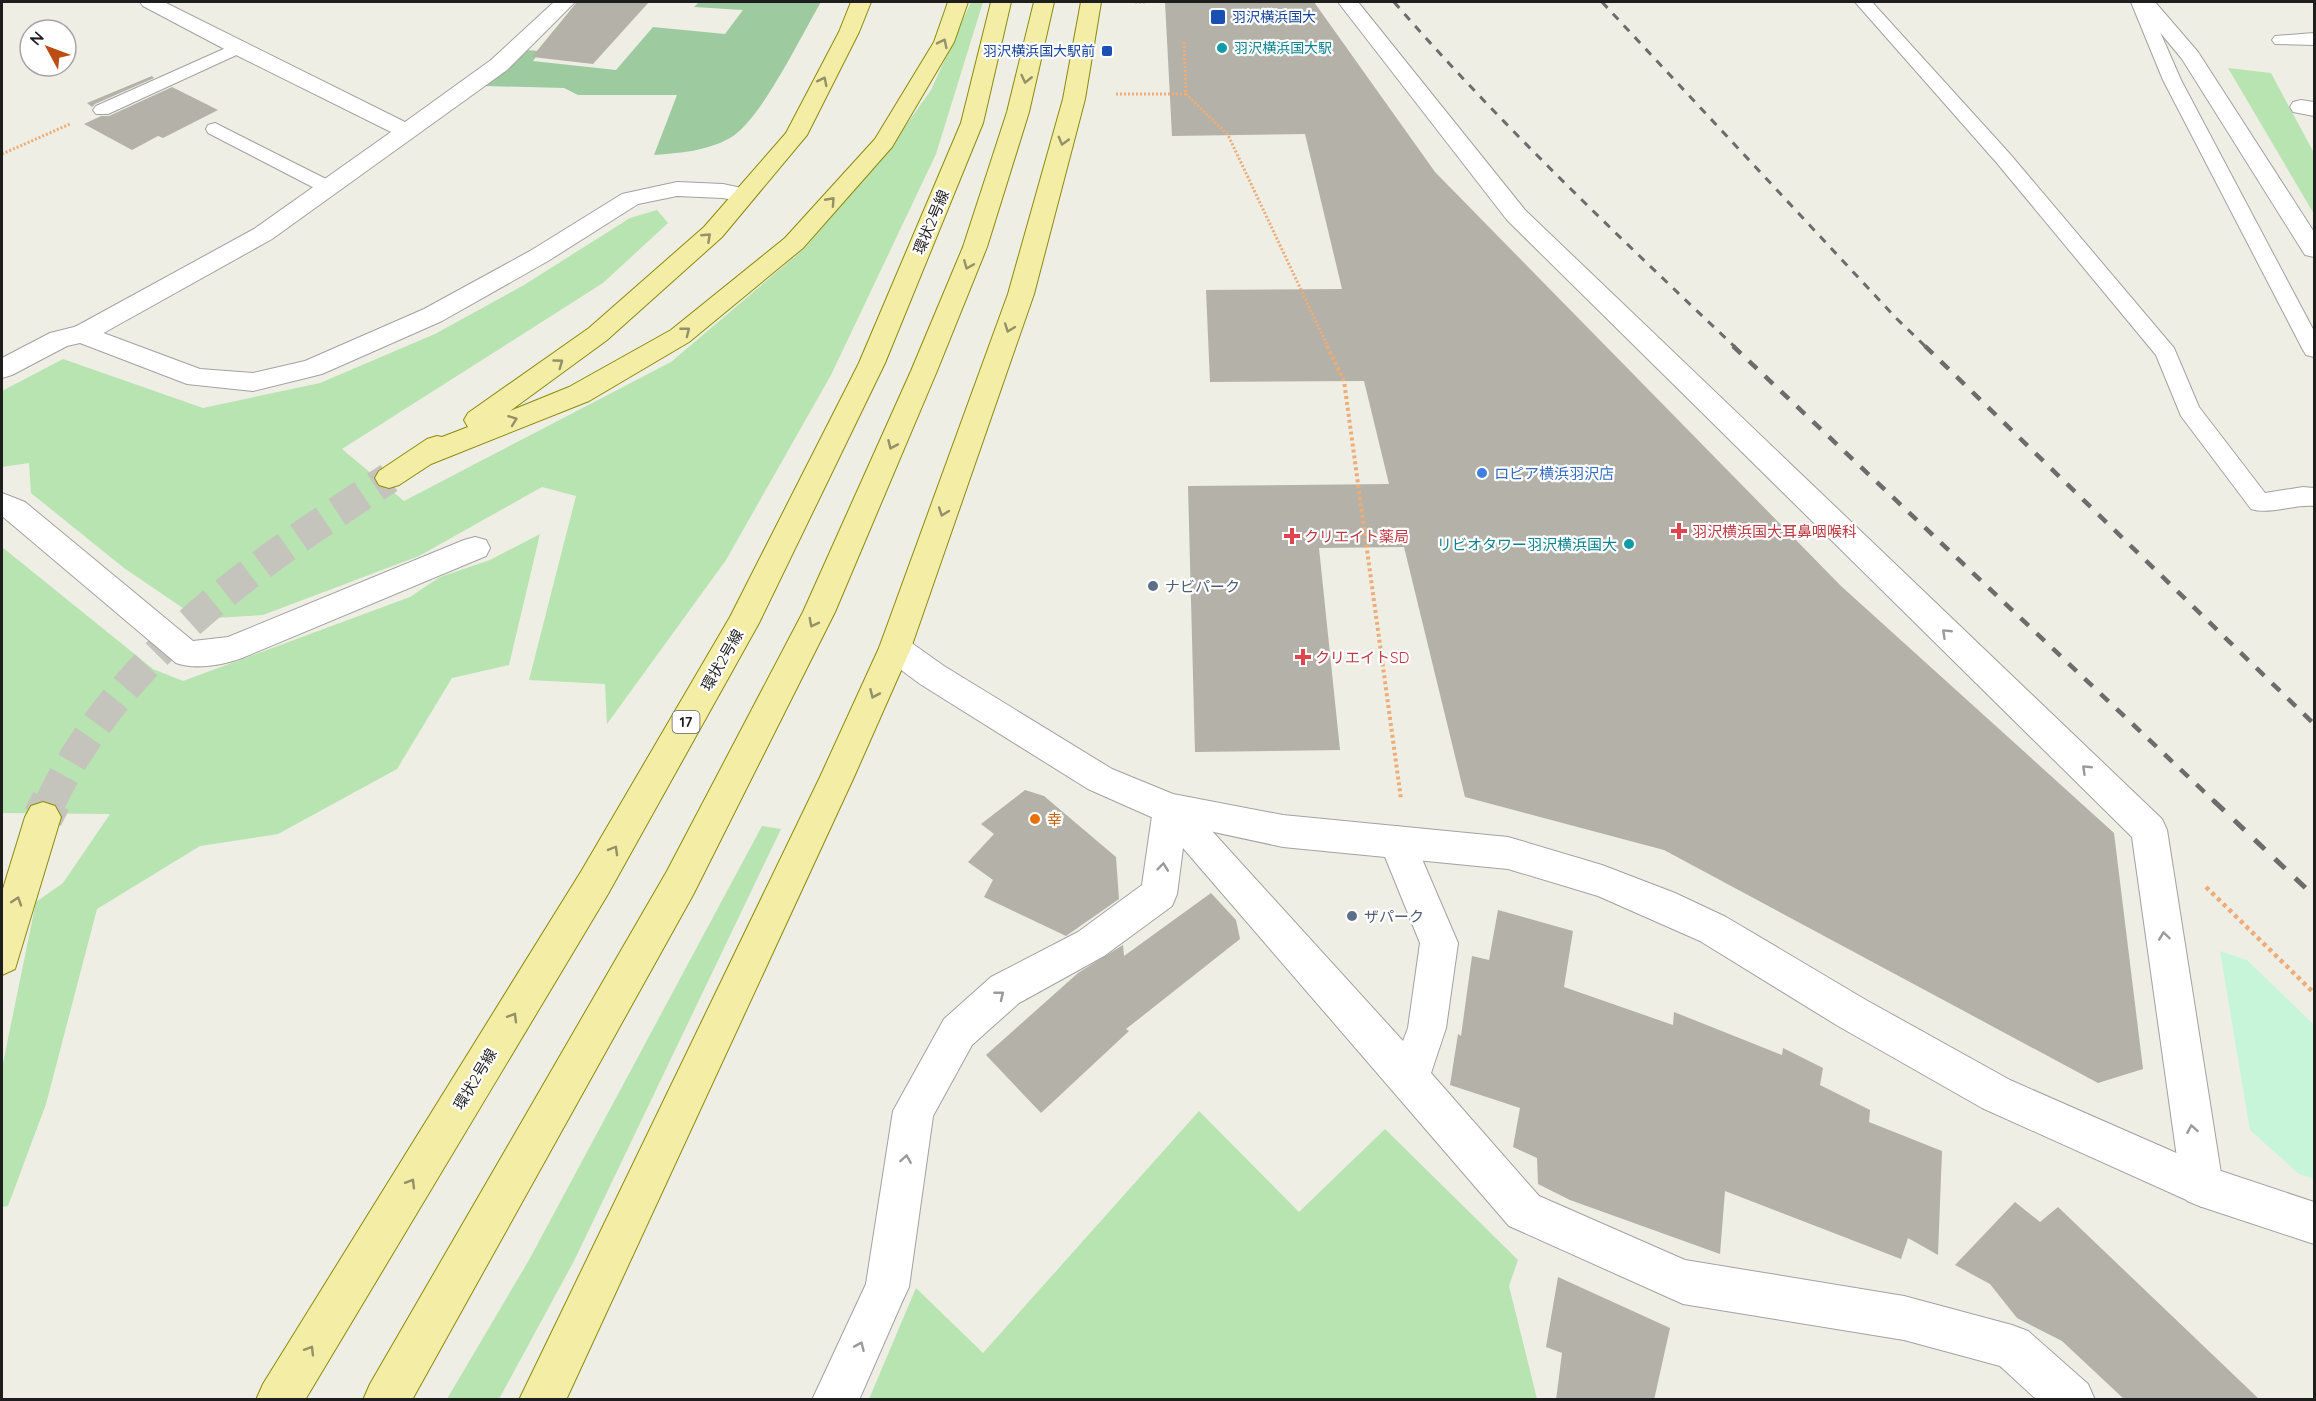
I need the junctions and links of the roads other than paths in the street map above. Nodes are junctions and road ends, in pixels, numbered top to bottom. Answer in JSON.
{"nodes":[{"id":1,"x":150,"y":2,"type":"edge"},
{"id":2,"x":565,"y":2,"type":"edge"},
{"id":3,"x":861,"y":2,"type":"edge"},
{"id":4,"x":958,"y":2,"type":"edge"},
{"id":5,"x":1001,"y":2,"type":"edge"},
{"id":6,"x":1044,"y":2,"type":"edge"},
{"id":7,"x":1091,"y":2,"type":"edge"},
{"id":8,"x":1348,"y":2,"type":"edge"},
{"id":9,"x":1863,"y":2,"type":"edge"},
{"id":10,"x":2139,"y":2,"type":"edge"},
{"id":11,"x":2145,"y":2,"type":"edge"},
{"id":12,"x":2314,"y":39,"type":"edge"},
{"id":13,"x":2282,"y":40,"type":"dead end"},
{"id":14,"x":237,"y":48,"type":"junction"},
{"id":15,"x":102,"y":110,"type":"road end"},
{"id":16,"x":215,"y":129,"type":"dead end"},
{"id":17,"x":406,"y":131,"type":"junction"},
{"id":18,"x":329,"y":188,"type":"junction"},
{"id":19,"x":744,"y":195,"type":"junction"},
{"id":20,"x":2314,"y":250,"type":"edge"},
{"id":21,"x":82,"y":334,"type":"junction"},
{"id":22,"x":2314,"y":350,"type":"edge"},
{"id":23,"x":2,"y":369,"type":"edge"},
{"id":24,"x":420,"y":457,"type":"junction"},
{"id":25,"x":388,"y":478,"type":"tunnel mouth"},
{"id":26,"x":2314,"y":497,"type":"edge"},
{"id":27,"x":2,"y":504,"type":"edge"},
{"id":28,"x":475,"y":548,"type":"dead end"},
{"id":29,"x":895,"y":648,"type":"junction"},
{"id":30,"x":1170,"y":809,"type":"junction"},
{"id":31,"x":43,"y":817,"type":"tunnel mouth"},
{"id":32,"x":1397,"y":842,"type":"junction"},
{"id":33,"x":2,"y":957,"type":"edge"},
{"id":34,"x":1410,"y":1078,"type":"junction"},
{"id":35,"x":2202,"y":1186,"type":"junction"},
{"id":36,"x":2314,"y":1224,"type":"edge"},
{"id":37,"x":279,"y":1400,"type":"edge"},
{"id":38,"x":386,"y":1400,"type":"edge"},
{"id":39,"x":542,"y":1400,"type":"edge"},
{"id":40,"x":835,"y":1400,"type":"edge"},
{"id":41,"x":2072,"y":1400,"type":"edge"}],
"edges":[{"from":1,"to":14,"type":"street"},
{"from":2,"to":17,"type":"street"},
{"from":19,"to":3,"type":"main road","one_way":true},
{"from":24,"to":4,"type":"main road","one_way":true},
{"from":37,"to":5,"type":"main road","name":"環状2号線","number":"17","one_way":true},
{"from":6,"to":38,"type":"main road","one_way":true},
{"from":7,"to":29,"type":"main road","one_way":true},
{"from":35,"to":8,"type":"street","one_way":true},
{"from":9,"to":26,"type":"lane"},
{"from":10,"to":22,"type":"lane"},
{"from":11,"to":20,"type":"street"},
{"from":12,"to":13,"type":"street"},
{"from":14,"to":15,"type":"lane"},
{"from":14,"to":17,"type":"street"},
{"from":16,"to":18,"type":"lane"},
{"from":17,"to":18,"type":"street"},
{"from":18,"to":21,"type":"street"},
{"from":19,"to":21,"type":"street"},
{"from":24,"to":19,"type":"main road","one_way":true},
{"from":21,"to":23,"type":"street"},
{"from":24,"to":25,"type":"main road"},
{"from":27,"to":28,"type":"street"},
{"from":29,"to":30,"type":"street"},
{"from":29,"to":39,"type":"main road","one_way":true},
{"from":30,"to":32,"type":"street"},
{"from":30,"to":34,"type":"street"},
{"from":40,"to":30,"type":"street","one_way":true},
{"from":33,"to":31,"type":"main road","one_way":true},
{"from":32,"to":34,"type":"street"},
{"from":32,"to":35,"type":"street"},
{"from":34,"to":41,"type":"street"},
{"from":35,"to":36,"type":"street"}]}
